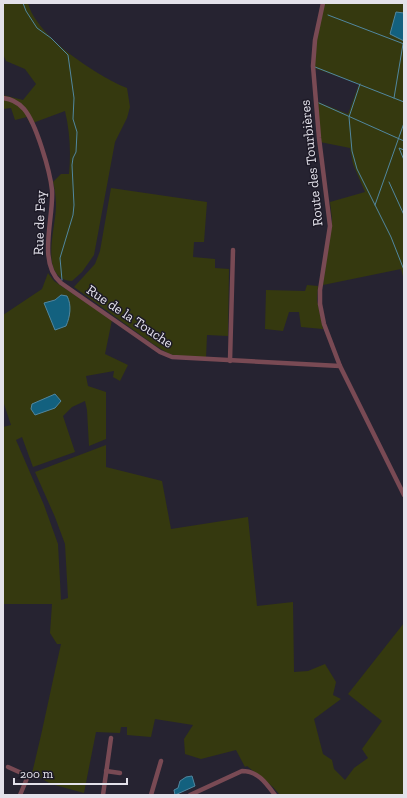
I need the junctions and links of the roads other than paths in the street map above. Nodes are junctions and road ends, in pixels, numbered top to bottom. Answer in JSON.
{"nodes":[{"id":1,"x":323,"y":3,"type":"edge"},
{"id":2,"x":3,"y":98,"type":"edge"},
{"id":3,"x":233,"y":250,"type":"dead end"},
{"id":4,"x":68,"y":288,"type":"joint"},
{"id":5,"x":230,"y":361,"type":"junction"},
{"id":6,"x":340,"y":366,"type":"junction"},
{"id":7,"x":404,"y":495,"type":"edge"},
{"id":8,"x":112,"y":738,"type":"dead end"},
{"id":9,"x":161,"y":761,"type":"dead end"},
{"id":10,"x":8,"y":767,"type":"dead end"},
{"id":11,"x":106,"y":771,"type":"junction"},
{"id":12,"x":120,"y":773,"type":"dead end"},
{"id":13,"x":20,"y":795,"type":"edge"},
{"id":14,"x":103,"y":795,"type":"edge"},
{"id":15,"x":151,"y":795,"type":"edge"},
{"id":16,"x":190,"y":795,"type":"edge"},
{"id":17,"x":276,"y":795,"type":"edge"}],
"edges":[{"from":1,"to":6,"type":"street","name":"Route des Tourbières"},
{"from":2,"to":4,"type":"street","name":"Rue de Fay"},
{"from":3,"to":5,"type":"street"},
{"from":4,"to":5,"type":"street","name":"Rue de la Touche"},
{"from":5,"to":6,"type":"street","name":"Rue de la Touche"},
{"from":6,"to":7,"type":"street","name":"Route des Tourbières"},
{"from":8,"to":11,"type":"street"},
{"from":9,"to":15,"type":"street"},
{"from":10,"to":13,"type":"street"},
{"from":11,"to":12,"type":"street"},
{"from":11,"to":14,"type":"street"},
{"from":16,"to":17,"type":"street"}]}
